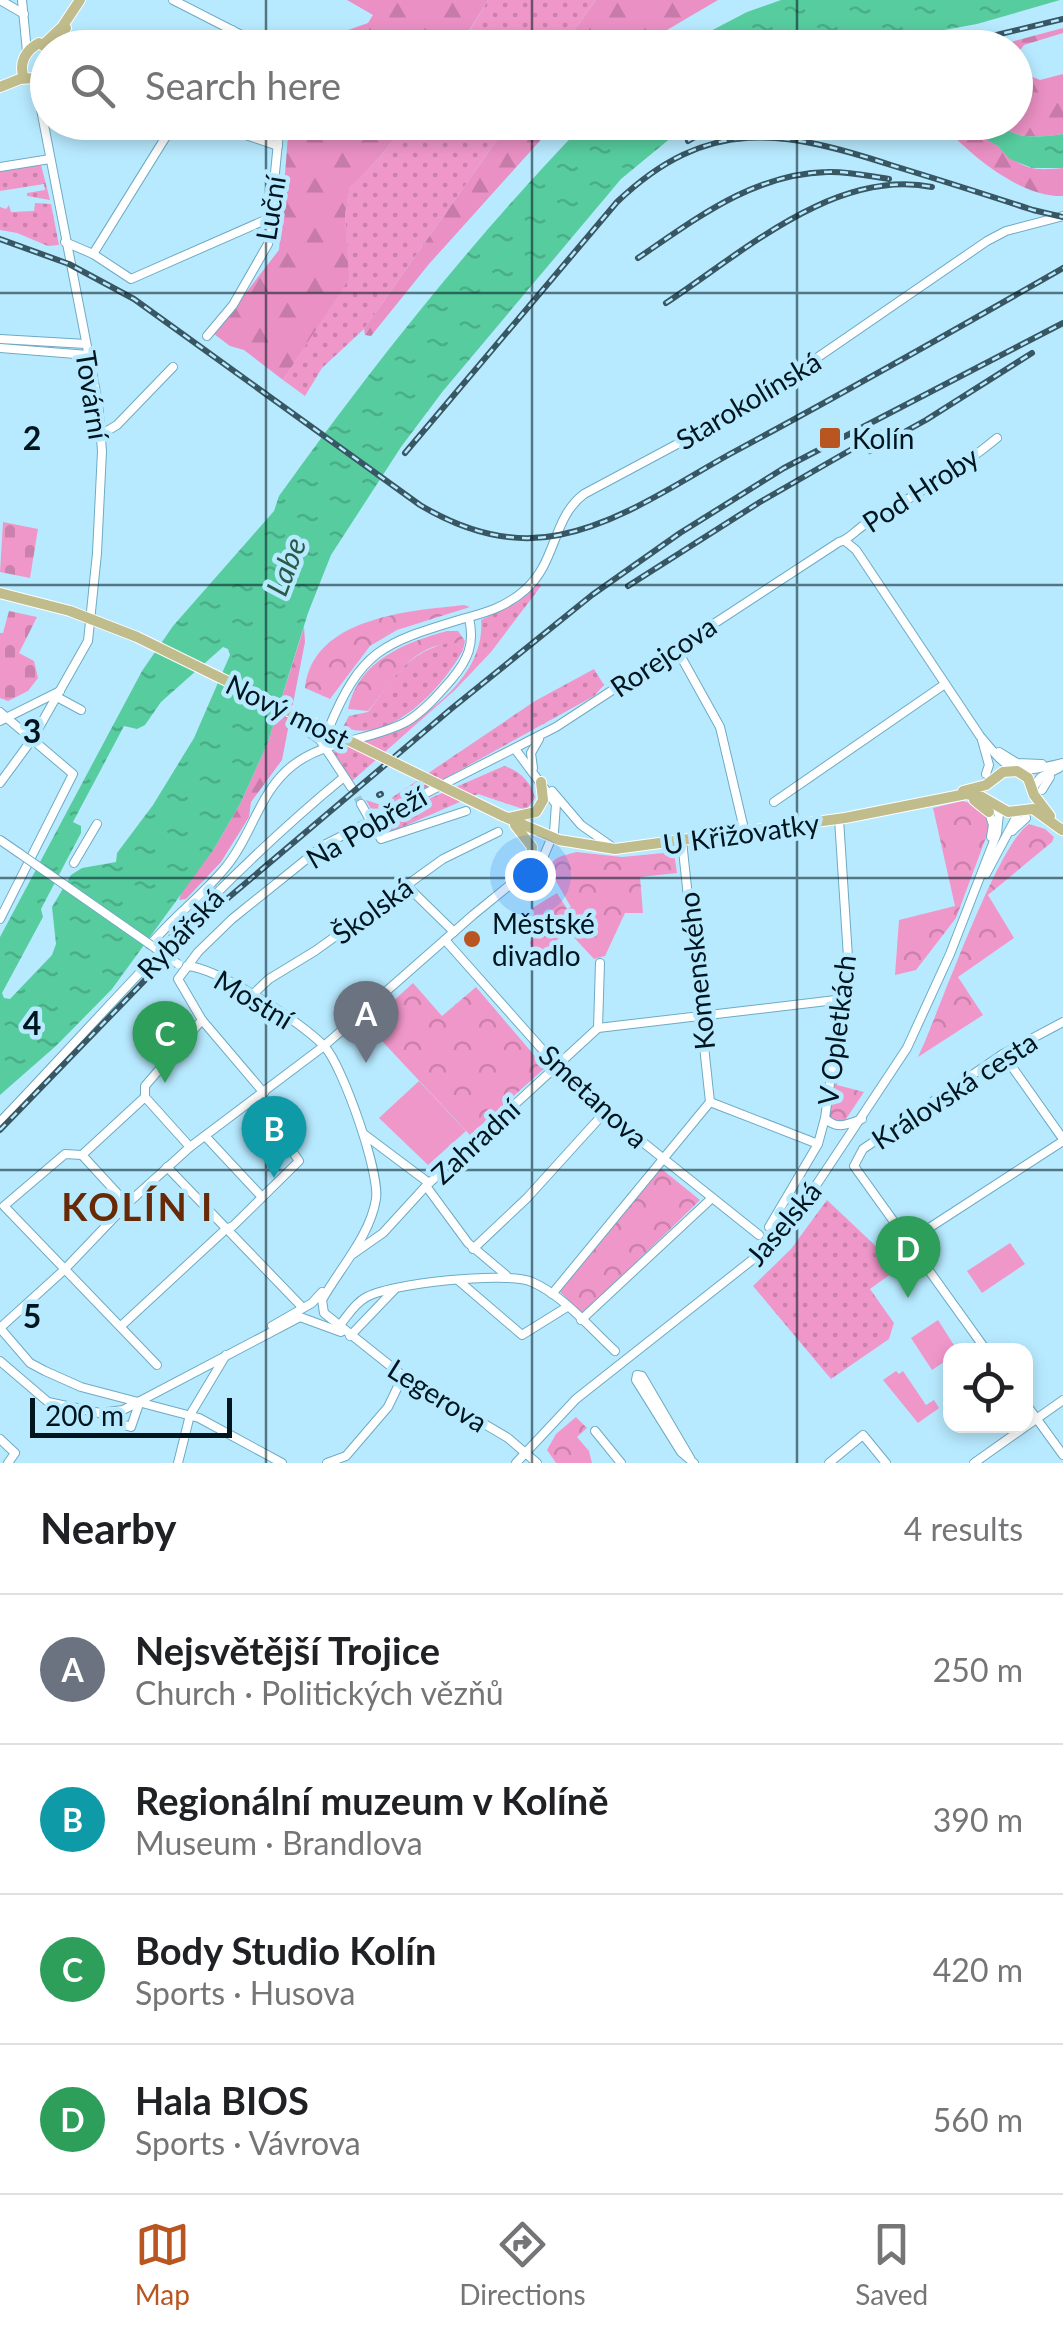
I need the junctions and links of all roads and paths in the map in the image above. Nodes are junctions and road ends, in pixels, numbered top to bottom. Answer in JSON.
{"nodes":[{"id":1,"x":0,"y":0,"type":"edge"},
{"id":2,"x":22,"y":0,"type":"edge"},
{"id":3,"x":80,"y":0,"type":"edge"},
{"id":4,"x":174,"y":0,"type":"edge"},
{"id":5,"x":24,"y":14,"type":"junction"},
{"id":6,"x":26,"y":29,"type":"junction"},
{"id":7,"x":59,"y":30,"type":"edge"},
{"id":8,"x":232,"y":30,"type":"edge"},
{"id":9,"x":30,"y":32,"type":"edge"},
{"id":10,"x":30,"y":55,"type":"edge"},
{"id":11,"x":25,"y":58,"type":"junction"},
{"id":12,"x":30,"y":78,"type":"edge"},
{"id":13,"x":26,"y":79,"type":"junction"},
{"id":14,"x":0,"y":84,"type":"edge"},
{"id":15,"x":30,"y":85,"type":"edge"},
{"id":16,"x":47,"y":140,"type":"edge"},
{"id":17,"x":165,"y":140,"type":"edge"},
{"id":18,"x":260,"y":140,"type":"edge"},
{"id":19,"x":278,"y":140,"type":"edge"},
{"id":20,"x":278,"y":146,"type":"junction"},
{"id":21,"x":50,"y":159,"type":"junction"},
{"id":22,"x":0,"y":167,"type":"edge"},
{"id":23,"x":1063,"y":216,"type":"edge"},
{"id":24,"x":272,"y":217,"type":"junction"},
{"id":25,"x":65,"y":242,"type":"junction"},
{"id":26,"x":93,"y":254,"type":"junction"},
{"id":27,"x":207,"y":336,"type":"dead end"},
{"id":28,"x":5,"y":339,"type":"edge"},
{"id":29,"x":86,"y":344,"type":"junction"},
{"id":30,"x":0,"y":348,"type":"edge"},
{"id":31,"x":88,"y":355,"type":"junction"},
{"id":32,"x":173,"y":367,"type":"dead end"},
{"id":33,"x":102,"y":434,"type":"junction"},
{"id":34,"x":997,"y":438,"type":"dead end"},
{"id":35,"x":845,"y":541,"type":"junction"},
{"id":36,"x":0,"y":593,"type":"edge"},
{"id":37,"x":469,"y":618,"type":"junction"},
{"id":38,"x":676,"y":646,"type":"junction"},
{"id":39,"x":946,"y":684,"type":"junction"},
{"id":40,"x":63,"y":688,"type":"junction"},
{"id":41,"x":57,"y":697,"type":"junction"},
{"id":42,"x":80,"y":710,"type":"dead end"},
{"id":43,"x":2,"y":717,"type":"edge"},
{"id":44,"x":300,"y":725,"type":"dead end"},
{"id":45,"x":328,"y":730,"type":"junction"},
{"id":46,"x":544,"y":733,"type":"junction"},
{"id":47,"x":980,"y":736,"type":"junction"},
{"id":48,"x":32,"y":738,"type":"junction"},
{"id":49,"x":324,"y":749,"type":"junction"},
{"id":50,"x":515,"y":749,"type":"junction"},
{"id":51,"x":1063,"y":765,"type":"edge"},
{"id":52,"x":1016,"y":766,"type":"junction"},
{"id":53,"x":344,"y":777,"type":"junction"},
{"id":54,"x":990,"y":777,"type":"junction"},
{"id":55,"x":539,"y":779,"type":"junction"},
{"id":56,"x":0,"y":783,"type":"edge"},
{"id":57,"x":351,"y":787,"type":"tunnel mouth"},
{"id":58,"x":1037,"y":790,"type":"junction"},
{"id":59,"x":928,"y":801,"type":"junction"},
{"id":60,"x":774,"y":802,"type":"dead end"},
{"id":61,"x":362,"y":804,"type":"tunnel mouth"},
{"id":62,"x":992,"y":808,"type":"junction"},
{"id":63,"x":466,"y":811,"type":"dead end"},
{"id":64,"x":1023,"y":814,"type":"junction"},
{"id":65,"x":505,"y":817,"type":"junction"},
{"id":66,"x":371,"y":819,"type":"junction"},
{"id":67,"x":838,"y":819,"type":"junction"},
{"id":68,"x":97,"y":824,"type":"dead end"},
{"id":69,"x":744,"y":830,"type":"junction"},
{"id":70,"x":1062,"y":830,"type":"edge"},
{"id":71,"x":498,"y":832,"type":"dead end"},
{"id":72,"x":552,"y":838,"type":"junction"},
{"id":73,"x":0,"y":840,"type":"edge"},
{"id":74,"x":682,"y":840,"type":"junction"},
{"id":75,"x":615,"y":849,"type":"junction"},
{"id":76,"x":74,"y":864,"type":"dead end"},
{"id":77,"x":985,"y":872,"type":"junction"},
{"id":78,"x":524,"y":875,"type":"junction"},
{"id":79,"x":407,"y":886,"type":"junction"},
{"id":80,"x":0,"y":919,"type":"edge"},
{"id":81,"x":454,"y":932,"type":"junction"},
{"id":82,"x":444,"y":940,"type":"junction"},
{"id":83,"x":152,"y":942,"type":"junction"},
{"id":84,"x":600,"y":963,"type":"dead end"},
{"id":85,"x":182,"y":965,"type":"junction"},
{"id":86,"x":252,"y":996,"type":"junction"},
{"id":87,"x":844,"y":999,"type":"junction"},
{"id":88,"x":701,"y":1014,"type":"junction"},
{"id":89,"x":202,"y":1020,"type":"junction"},
{"id":90,"x":1063,"y":1022,"type":"edge"},
{"id":91,"x":598,"y":1028,"type":"junction"},
{"id":92,"x":324,"y":1046,"type":"junction"},
{"id":93,"x":1003,"y":1054,"type":"junction"},
{"id":94,"x":558,"y":1065,"type":"junction"},
{"id":95,"x":260,"y":1096,"type":"junction"},
{"id":96,"x":145,"y":1097,"type":"junction"},
{"id":97,"x":710,"y":1102,"type":"junction"},
{"id":98,"x":605,"y":1112,"type":"junction"},
{"id":99,"x":825,"y":1118,"type":"junction"},
{"id":100,"x":862,"y":1119,"type":"junction"},
{"id":101,"x":0,"y":1122,"type":"edge"},
{"id":102,"x":362,"y":1133,"type":"junction"},
{"id":103,"x":206,"y":1138,"type":"junction"},
{"id":104,"x":1063,"y":1140,"type":"edge"},
{"id":105,"x":818,"y":1144,"type":"junction"},
{"id":106,"x":190,"y":1147,"type":"junction"},
{"id":107,"x":389,"y":1154,"type":"junction"},
{"id":108,"x":82,"y":1155,"type":"junction"},
{"id":109,"x":661,"y":1159,"type":"junction"},
{"id":110,"x":372,"y":1161,"type":"junction"},
{"id":111,"x":168,"y":1167,"type":"junction"},
{"id":112,"x":428,"y":1185,"type":"junction"},
{"id":113,"x":262,"y":1197,"type":"junction"},
{"id":114,"x":712,"y":1198,"type":"junction"},
{"id":115,"x":127,"y":1204,"type":"junction"},
{"id":116,"x":770,"y":1227,"type":"dead end"},
{"id":117,"x":226,"y":1229,"type":"junction"},
{"id":118,"x":759,"y":1234,"type":"dead end"},
{"id":119,"x":909,"y":1241,"type":"junction"},
{"id":120,"x":473,"y":1248,"type":"junction"},
{"id":121,"x":350,"y":1256,"type":"junction"},
{"id":122,"x":342,"y":1268,"type":"junction"},
{"id":123,"x":64,"y":1270,"type":"junction"},
{"id":124,"x":507,"y":1276,"type":"junction"},
{"id":125,"x":458,"y":1281,"type":"junction"},
{"id":126,"x":396,"y":1289,"type":"junction"},
{"id":127,"x":552,"y":1294,"type":"junction"},
{"id":128,"x":306,"y":1306,"type":"junction"},
{"id":129,"x":567,"y":1307,"type":"junction"},
{"id":130,"x":322,"y":1309,"type":"junction"},
{"id":131,"x":312,"y":1320,"type":"junction"},
{"id":132,"x":581,"y":1320,"type":"junction"},
{"id":133,"x":121,"y":1326,"type":"junction"},
{"id":134,"x":339,"y":1326,"type":"junction"},
{"id":135,"x":0,"y":1328,"type":"edge"},
{"id":136,"x":350,"y":1336,"type":"junction"},
{"id":137,"x":248,"y":1343,"type":"junction"},
{"id":138,"x":981,"y":1343,"type":"edge"},
{"id":139,"x":615,"y":1351,"type":"dead end"},
{"id":140,"x":226,"y":1356,"type":"junction"},
{"id":141,"x":0,"y":1361,"type":"edge"},
{"id":142,"x":157,"y":1365,"type":"dead end"},
{"id":143,"x":403,"y":1376,"type":"junction"},
{"id":144,"x":80,"y":1388,"type":"junction"},
{"id":145,"x":140,"y":1400,"type":"junction"},
{"id":146,"x":1063,"y":1400,"type":"edge"},
{"id":147,"x":73,"y":1408,"type":"junction"},
{"id":148,"x":100,"y":1414,"type":"junction"},
{"id":149,"x":1033,"y":1414,"type":"edge"},
{"id":150,"x":190,"y":1415,"type":"junction"},
{"id":151,"x":1036,"y":1418,"type":"junction"},
{"id":152,"x":595,"y":1432,"type":"dead end"},
{"id":153,"x":0,"y":1439,"type":"edge"},
{"id":154,"x":526,"y":1452,"type":"junction"},
{"id":155,"x":1063,"y":1455,"type":"edge"},
{"id":156,"x":689,"y":1461,"type":"edge"},
{"id":157,"x":8,"y":1463,"type":"edge"},
{"id":158,"x":178,"y":1463,"type":"edge"},
{"id":159,"x":282,"y":1463,"type":"edge"},
{"id":160,"x":327,"y":1463,"type":"edge"},
{"id":161,"x":516,"y":1463,"type":"edge"},
{"id":162,"x":537,"y":1463,"type":"edge"},
{"id":163,"x":621,"y":1463,"type":"edge"},
{"id":164,"x":830,"y":1463,"type":"edge"},
{"id":165,"x":886,"y":1463,"type":"edge"},
{"id":166,"x":974,"y":1463,"type":"edge"}],
"edges":[{"from":1,"to":5,"type":"street"},
{"from":2,"to":5,"type":"street"},
{"from":3,"to":7,"type":"main road"},
{"from":4,"to":8,"type":"street"},
{"from":5,"to":6,"type":"street"},
{"from":6,"to":9,"type":"street"},
{"from":6,"to":11,"type":"street"},
{"from":10,"to":11,"type":"main road"},
{"from":11,"to":13,"type":"main road"},
{"from":11,"to":14,"type":"main road"},
{"from":12,"to":13,"type":"main road"},
{"from":13,"to":14,"type":"main road"},
{"from":13,"to":15,"type":"street","name":"Tovární"},
{"from":16,"to":21,"type":"street","name":"Tovární"},
{"from":17,"to":26,"type":"street"},
{"from":18,"to":20,"type":"street"},
{"from":19,"to":20,"type":"street","name":"Luční"},
{"from":20,"to":24,"type":"street","name":"Luční"},
{"from":21,"to":22,"type":"street"},
{"from":21,"to":25,"type":"street","name":"Tovární"},
{"from":23,"to":37,"type":"street","name":"Starokolínská"},
{"from":24,"to":26,"type":"street"},
{"from":24,"to":27,"type":"street","name":"Luční"},
{"from":25,"to":26,"type":"street"},
{"from":25,"to":29,"type":"street","name":"Tovární"},
{"from":28,"to":29,"type":"street"},
{"from":29,"to":31,"type":"street","name":"Tovární"},
{"from":30,"to":31,"type":"street"},
{"from":31,"to":33,"type":"street","name":"Tovární"},
{"from":32,"to":33,"type":"street"},
{"from":33,"to":40,"type":"street","name":"Tovární"},
{"from":34,"to":35,"type":"street","name":"Pod Hroby"},
{"from":35,"to":38,"type":"street","name":"Rorejcova"},
{"from":35,"to":39,"type":"street"},
{"from":36,"to":45,"type":"main road","name":"Nový most","bridge":true},
{"from":37,"to":45,"type":"street","name":"Starokolínská"},
{"from":37,"to":49,"type":"street"},
{"from":38,"to":46,"type":"street","name":"Rorejcova"},
{"from":38,"to":69,"type":"street"},
{"from":39,"to":47,"type":"street"},
{"from":39,"to":60,"type":"street"},
{"from":40,"to":41,"type":"street","name":"Tovární"},
{"from":40,"to":43,"type":"street"},
{"from":41,"to":42,"type":"street"},
{"from":41,"to":48,"type":"street","name":"Tovární"},
{"from":43,"to":48,"type":"street"},
{"from":44,"to":49,"type":"street"},
{"from":45,"to":65,"type":"main road","name":"Nový most","bridge":true},
{"from":46,"to":50,"type":"street","name":"Rorejcova"},
{"from":46,"to":55,"type":"street"},
{"from":47,"to":52,"type":"street"},
{"from":47,"to":54,"type":"street"},
{"from":48,"to":56,"type":"street","name":"Tovární"},
{"from":48,"to":80,"type":"street"},
{"from":49,"to":53,"type":"street"},
{"from":49,"to":83,"type":"street"},
{"from":50,"to":55,"type":"street"},
{"from":50,"to":66,"type":"street","name":"Na Pobřeží"},
{"from":51,"to":52,"type":"street"},
{"from":51,"to":58,"type":"street"},
{"from":52,"to":54,"type":"main road"},
{"from":52,"to":58,"type":"main road"},
{"from":53,"to":57,"type":"street"},
{"from":53,"to":101,"type":"street","name":"Rybářská"},
{"from":54,"to":59,"type":"main road","name":"U Křižovatky"},
{"from":54,"to":62,"type":"main road"},
{"from":55,"to":65,"type":"main road"},
{"from":55,"to":72,"type":"street"},
{"from":55,"to":75,"type":"street"},
{"from":58,"to":64,"type":"main road"},
{"from":58,"to":70,"type":"main road"},
{"from":59,"to":62,"type":"main road"},
{"from":59,"to":67,"type":"main road","name":"U Křižovatky"},
{"from":61,"to":66,"type":"street"},
{"from":62,"to":64,"type":"main road"},
{"from":62,"to":77,"type":"street"},
{"from":63,"to":66,"type":"street","name":"Na Pobřeží"},
{"from":64,"to":70,"type":"main road"},
{"from":64,"to":77,"type":"street","name":"Jaselská"},
{"from":65,"to":72,"type":"main road","name":"Nový most"},
{"from":65,"to":78,"type":"main road"},
{"from":66,"to":85,"type":"street","name":"Na Pobřeží"},
{"from":67,"to":69,"type":"main road","name":"U Křižovatky"},
{"from":67,"to":87,"type":"street","name":"V Opletkách"},
{"from":68,"to":76,"type":"street"},
{"from":69,"to":74,"type":"main road","name":"U Křižovatky"},
{"from":71,"to":79,"type":"street","name":"Školská"},
{"from":72,"to":75,"type":"main road","name":"U Křižovatky"},
{"from":72,"to":78,"type":"street"},
{"from":73,"to":83,"type":"street","name":"Mostní","bridge":true},
{"from":74,"to":75,"type":"main road","name":"U Křižovatky"},
{"from":74,"to":88,"type":"street","name":"Komenského"},
{"from":77,"to":100,"type":"street","name":"Jaselská"},
{"from":78,"to":81,"type":"street"},
{"from":79,"to":81,"type":"street"},
{"from":79,"to":86,"type":"street","name":"Školská"},
{"from":81,"to":82,"type":"street"},
{"from":82,"to":92,"type":"street"},
{"from":82,"to":94,"type":"street","name":"Smetanova"},
{"from":83,"to":85,"type":"street","name":"Mostní","bridge":true},
{"from":84,"to":91,"type":"street"},
{"from":85,"to":86,"type":"street","name":"Mostní"},
{"from":85,"to":89,"type":"street"},
{"from":86,"to":92,"type":"street","name":"Mostní"},
{"from":87,"to":88,"type":"street"},
{"from":87,"to":99,"type":"street","name":"V Opletkách"},
{"from":88,"to":91,"type":"street"},
{"from":88,"to":97,"type":"street","name":"Komenského"},
{"from":89,"to":95,"type":"street"},
{"from":89,"to":96,"type":"street"},
{"from":90,"to":93,"type":"street","name":"Královská cesta"},
{"from":91,"to":94,"type":"street","name":"Zahradní"},
{"from":92,"to":95,"type":"street"},
{"from":92,"to":102,"type":"street"},
{"from":93,"to":104,"type":"street"},
{"from":93,"to":119,"type":"street","name":"Královská cesta"},
{"from":94,"to":98,"type":"street","name":"Smetanova"},
{"from":94,"to":112,"type":"street","name":"Zahradní"},
{"from":95,"to":103,"type":"street"},
{"from":95,"to":113,"type":"street"},
{"from":96,"to":106,"type":"street"},
{"from":96,"to":108,"type":"street"},
{"from":97,"to":105,"type":"street"},
{"from":97,"to":109,"type":"street"},
{"from":98,"to":109,"type":"street","name":"Smetanova"},
{"from":98,"to":120,"type":"street"},
{"from":99,"to":100,"type":"street"},
{"from":99,"to":105,"type":"street","name":"V Opletkách"},
{"from":100,"to":154,"type":"street","name":"Jaselská"},
{"from":102,"to":107,"type":"street"},
{"from":102,"to":110,"type":"street"},
{"from":103,"to":106,"type":"street"},
{"from":103,"to":113,"type":"street"},
{"from":104,"to":119,"type":"street"},
{"from":105,"to":116,"type":"street","name":"V Opletkách"},
{"from":106,"to":111,"type":"street"},
{"from":107,"to":110,"type":"street"},
{"from":107,"to":112,"type":"street"},
{"from":108,"to":115,"type":"street"},
{"from":108,"to":123,"type":"street"},
{"from":109,"to":114,"type":"street","name":"Smetanova"},
{"from":109,"to":127,"type":"street"},
{"from":110,"to":121,"type":"street"},
{"from":111,"to":115,"type":"street"},
{"from":111,"to":117,"type":"street"},
{"from":112,"to":120,"type":"street"},
{"from":112,"to":121,"type":"street","name":"Zahradní"},
{"from":113,"to":117,"type":"street"},
{"from":114,"to":118,"type":"street","name":"Smetanova"},
{"from":114,"to":132,"type":"street"},
{"from":115,"to":123,"type":"street"},
{"from":117,"to":128,"type":"street"},
{"from":117,"to":133,"type":"street"},
{"from":119,"to":138,"type":"street"},
{"from":120,"to":124,"type":"street"},
{"from":121,"to":122,"type":"street"},
{"from":122,"to":128,"type":"street"},
{"from":122,"to":130,"type":"street"},
{"from":123,"to":133,"type":"street"},
{"from":123,"to":135,"type":"street"},
{"from":124,"to":125,"type":"street"},
{"from":124,"to":127,"type":"street"},
{"from":125,"to":126,"type":"street"},
{"from":125,"to":129,"type":"street"},
{"from":126,"to":134,"type":"street"},
{"from":126,"to":136,"type":"street"},
{"from":127,"to":129,"type":"street"},
{"from":128,"to":130,"type":"street"},
{"from":128,"to":131,"type":"street"},
{"from":128,"to":137,"type":"street"},
{"from":129,"to":132,"type":"street"},
{"from":130,"to":131,"type":"street"},
{"from":130,"to":134,"type":"street","name":"Legerova"},
{"from":131,"to":136,"type":"street","name":"Legerova"},
{"from":131,"to":137,"type":"street"},
{"from":132,"to":139,"type":"street"},
{"from":133,"to":142,"type":"street"},
{"from":134,"to":136,"type":"street","name":"Legerova"},
{"from":135,"to":144,"type":"street"},
{"from":136,"to":143,"type":"street","name":"Legerova"},
{"from":137,"to":140,"type":"street"},
{"from":140,"to":145,"type":"street"},
{"from":140,"to":150,"type":"street"},
{"from":141,"to":147,"type":"street"},
{"from":143,"to":154,"type":"street","name":"Legerova"},
{"from":143,"to":160,"type":"street"},
{"from":144,"to":145,"type":"street"},
{"from":144,"to":147,"type":"street"},
{"from":145,"to":148,"type":"street"},
{"from":145,"to":148,"type":"street"},
{"from":145,"to":150,"type":"street"},
{"from":146,"to":151,"type":"street"},
{"from":147,"to":148,"type":"street"},
{"from":149,"to":151,"type":"street"},
{"from":150,"to":158,"type":"street"},
{"from":150,"to":159,"type":"street"},
{"from":151,"to":155,"type":"street"},
{"from":151,"to":166,"type":"street"},
{"from":152,"to":163,"type":"street"},
{"from":153,"to":157,"type":"street"},
{"from":154,"to":161,"type":"street","name":"Jaselská"},
{"from":154,"to":162,"type":"street","name":"Legerova"},
{"from":156,"to":156,"type":"street"},
{"from":164,"to":165,"type":"street"}]}
